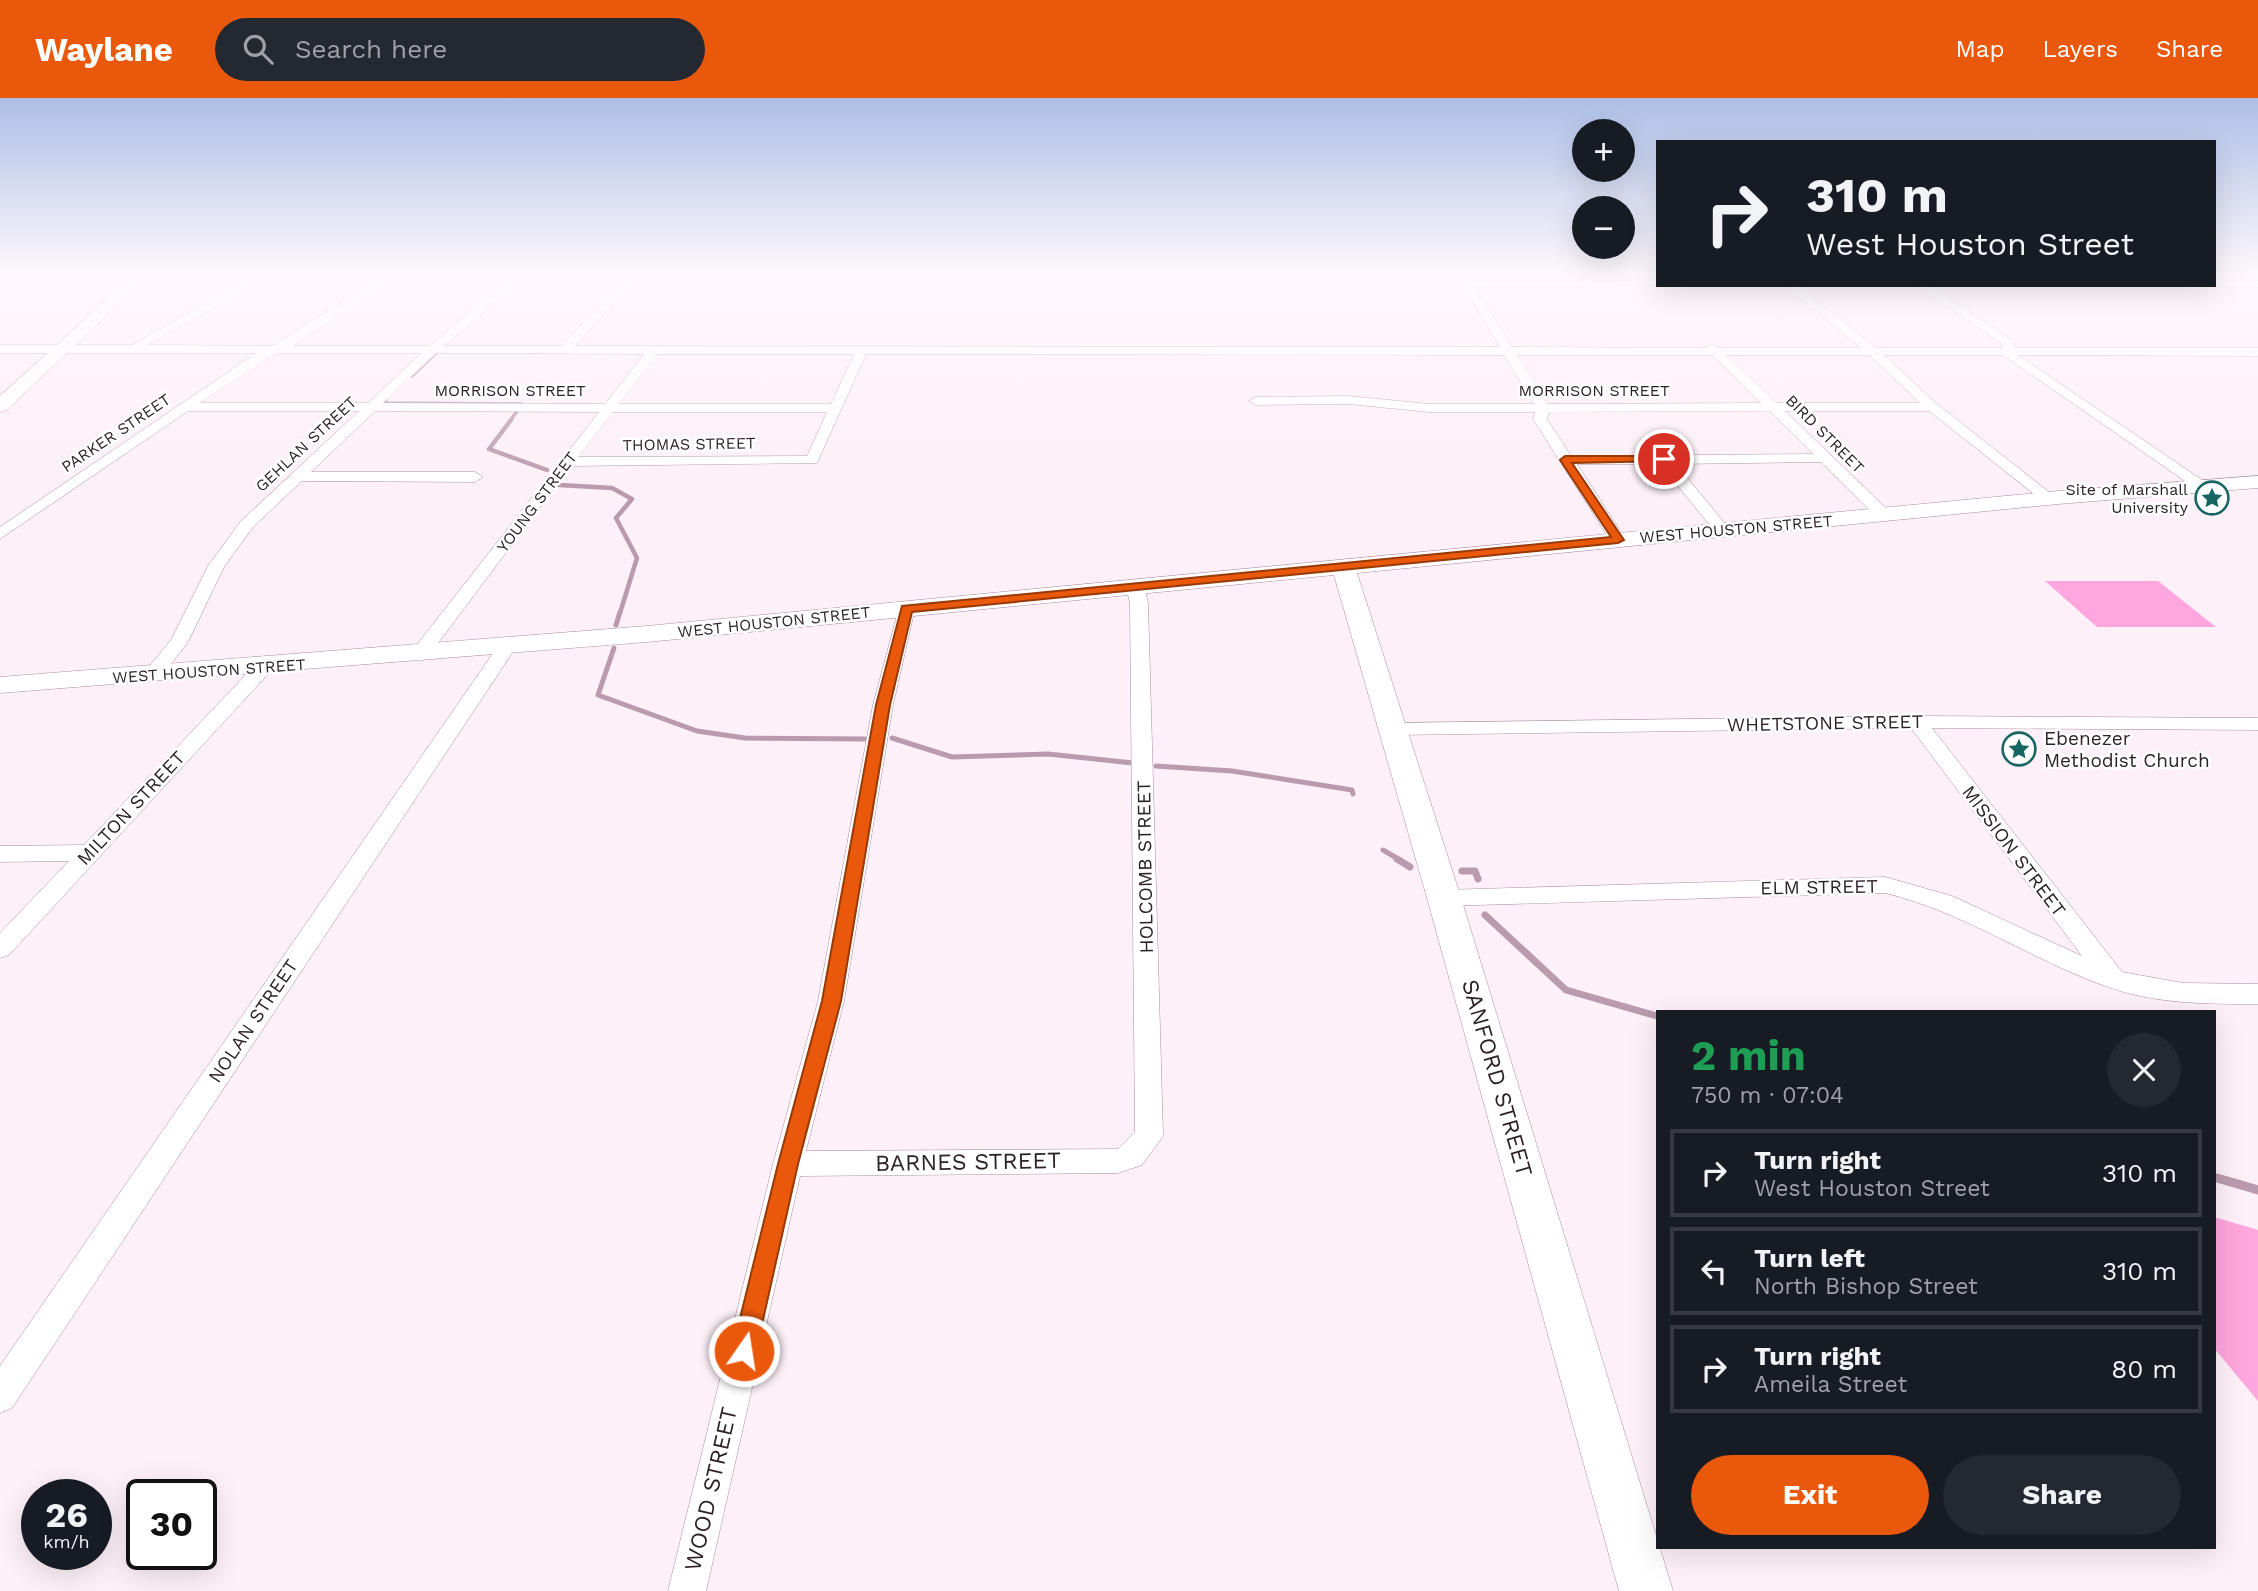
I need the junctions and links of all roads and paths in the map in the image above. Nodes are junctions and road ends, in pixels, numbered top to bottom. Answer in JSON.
{"nodes":[{"id":1,"x":69,"y":343,"type":"edge"},
{"id":2,"x":145,"y":343,"type":"edge"},
{"id":3,"x":284,"y":343,"type":"edge"},
{"id":4,"x":441,"y":343,"type":"edge"},
{"id":5,"x":571,"y":343,"type":"edge"},
{"id":6,"x":1501,"y":343,"type":"edge"},
{"id":7,"x":1862,"y":343,"type":"edge"},
{"id":8,"x":2008,"y":343,"type":"edge"},
{"id":9,"x":276,"y":348,"type":"junction"},
{"id":10,"x":1712,"y":348,"type":"junction"},
{"id":11,"x":0,"y":349,"type":"edge"},
{"id":12,"x":62,"y":349,"type":"junction"},
{"id":13,"x":134,"y":349,"type":"junction"},
{"id":14,"x":433,"y":349,"type":"junction"},
{"id":15,"x":565,"y":349,"type":"junction"},
{"id":16,"x":654,"y":349,"type":"junction"},
{"id":17,"x":862,"y":349,"type":"junction"},
{"id":18,"x":1505,"y":349,"type":"junction"},
{"id":19,"x":1870,"y":349,"type":"junction"},
{"id":20,"x":2007,"y":349,"type":"junction"},
{"id":21,"x":2229,"y":351,"type":"junction"},
{"id":22,"x":2258,"y":352,"type":"edge"},
{"id":23,"x":2258,"y":366,"type":"edge"},
{"id":24,"x":1256,"y":401,"type":"dead end"},
{"id":25,"x":0,"y":406,"type":"edge"},
{"id":26,"x":184,"y":407,"type":"junction"},
{"id":27,"x":1774,"y":407,"type":"junction"},
{"id":28,"x":1932,"y":407,"type":"junction"},
{"id":29,"x":370,"y":408,"type":"junction"},
{"id":30,"x":609,"y":408,"type":"junction"},
{"id":31,"x":835,"y":408,"type":"junction"},
{"id":32,"x":1543,"y":408,"type":"junction"},
{"id":33,"x":1826,"y":458,"type":"junction"},
{"id":34,"x":1664,"y":459,"type":"junction"},
{"id":35,"x":1565,"y":460,"type":"junction"},
{"id":36,"x":567,"y":463,"type":"junction"},
{"id":37,"x":296,"y":476,"type":"junction"},
{"id":38,"x":475,"y":477,"type":"dead end"},
{"id":39,"x":2258,"y":482,"type":"edge"},
{"id":40,"x":2200,"y":485,"type":"junction"},
{"id":41,"x":2049,"y":499,"type":"junction"},
{"id":42,"x":1884,"y":516,"type":"junction"},
{"id":43,"x":1723,"y":531,"type":"junction"},
{"id":44,"x":0,"y":534,"type":"edge"},
{"id":45,"x":1618,"y":540,"type":"junction"},
{"id":46,"x":1343,"y":566,"type":"junction"},
{"id":47,"x":1135,"y":586,"type":"junction"},
{"id":48,"x":906,"y":608,"type":"junction"},
{"id":49,"x":507,"y":647,"type":"junction"},
{"id":50,"x":419,"y":655,"type":"junction"},
{"id":51,"x":263,"y":668,"type":"junction"},
{"id":52,"x":152,"y":676,"type":"junction"},
{"id":53,"x":0,"y":685,"type":"edge"},
{"id":54,"x":1917,"y":722,"type":"junction"},
{"id":55,"x":2258,"y":724,"type":"edge"},
{"id":56,"x":1392,"y":729,"type":"junction"},
{"id":57,"x":90,"y":853,"type":"junction"},
{"id":58,"x":0,"y":854,"type":"edge"},
{"id":59,"x":1444,"y":898,"type":"junction"},
{"id":60,"x":0,"y":949,"type":"edge"},
{"id":61,"x":2113,"y":979,"type":"junction"},
{"id":62,"x":2258,"y":994,"type":"edge"},
{"id":63,"x":1142,"y":1146,"type":"joint"},
{"id":64,"x":788,"y":1164,"type":"junction"},
{"id":65,"x":0,"y":1396,"type":"edge"},
{"id":66,"x":688,"y":1591,"type":"edge"},
{"id":67,"x":1646,"y":1591,"type":"edge"}],
"edges":[{"from":1,"to":12,"type":"main road"},
{"from":2,"to":13,"type":"street"},
{"from":3,"to":9,"type":"street","name":"PARKER STREET"},
{"from":4,"to":14,"type":"street","name":"GEHLAN STREET"},
{"from":5,"to":15,"type":"street"},
{"from":6,"to":18,"type":"street"},
{"from":7,"to":19,"type":"street"},
{"from":8,"to":20,"type":"street"},
{"from":9,"to":13,"type":"street"},
{"from":9,"to":14,"type":"street"},
{"from":9,"to":26,"type":"street","name":"PARKER STREET"},
{"from":10,"to":18,"type":"street"},
{"from":10,"to":19,"type":"street"},
{"from":10,"to":27,"type":"street","name":"BIRD STREET"},
{"from":11,"to":12,"type":"street"},
{"from":12,"to":13,"type":"street"},
{"from":12,"to":25,"type":"main road"},
{"from":14,"to":15,"type":"street"},
{"from":14,"to":29,"type":"street","name":"GEHLAN STREET"},
{"from":15,"to":16,"type":"street"},
{"from":16,"to":17,"type":"street"},
{"from":16,"to":30,"type":"street","name":"YOUNG STREET"},
{"from":17,"to":18,"type":"street"},
{"from":17,"to":31,"type":"street"},
{"from":18,"to":32,"type":"street"},
{"from":19,"to":20,"type":"street"},
{"from":19,"to":28,"type":"street"},
{"from":20,"to":21,"type":"street"},
{"from":20,"to":40,"type":"street"},
{"from":21,"to":22,"type":"street"},
{"from":21,"to":23,"type":"street"},
{"from":24,"to":32,"type":"street","name":"MORRISON STREET"},
{"from":26,"to":29,"type":"street","name":"MORRISON STREET"},
{"from":26,"to":44,"type":"street","name":"PARKER STREET"},
{"from":27,"to":28,"type":"street","name":"MORRISON STREET"},
{"from":27,"to":32,"type":"street","name":"MORRISON STREET"},
{"from":27,"to":33,"type":"street","name":"BIRD STREET"},
{"from":28,"to":41,"type":"street"},
{"from":29,"to":30,"type":"street","name":"MORRISON STREET"},
{"from":29,"to":37,"type":"street","name":"GEHLAN STREET"},
{"from":30,"to":31,"type":"street","name":"MORRISON STREET"},
{"from":30,"to":36,"type":"street","name":"YOUNG STREET"},
{"from":31,"to":36,"type":"street","name":"THOMAS STREET"},
{"from":32,"to":35,"type":"street"},
{"from":33,"to":34,"type":"street"},
{"from":33,"to":42,"type":"street","name":"BIRD STREET"},
{"from":34,"to":35,"type":"street"},
{"from":34,"to":43,"type":"street"},
{"from":35,"to":45,"type":"street"},
{"from":36,"to":50,"type":"street","name":"YOUNG STREET"},
{"from":37,"to":38,"type":"street"},
{"from":37,"to":52,"type":"street","name":"GEHLAN STREET"},
{"from":39,"to":40,"type":"main road","name":"WEST HOUSTON STREET"},
{"from":40,"to":41,"type":"main road","name":"WEST HOUSTON STREET"},
{"from":41,"to":42,"type":"main road","name":"WEST HOUSTON STREET"},
{"from":42,"to":43,"type":"main road","name":"WEST HOUSTON STREET"},
{"from":43,"to":45,"type":"main road","name":"WEST HOUSTON STREET"},
{"from":45,"to":46,"type":"main road","name":"WEST HOUSTON STREET"},
{"from":46,"to":47,"type":"main road","name":"WEST HOUSTON STREET"},
{"from":46,"to":56,"type":"main road","name":"SANFORD STREET"},
{"from":47,"to":48,"type":"main road","name":"WEST HOUSTON STREET"},
{"from":47,"to":63,"type":"street","name":"HOLCOMB STREET"},
{"from":48,"to":49,"type":"main road","name":"WEST HOUSTON STREET"},
{"from":48,"to":64,"type":"street","name":"WOOD STREET"},
{"from":49,"to":50,"type":"main road","name":"WEST HOUSTON STREET"},
{"from":49,"to":65,"type":"street","name":"NOLAN STREET"},
{"from":50,"to":51,"type":"main road","name":"WEST HOUSTON STREET"},
{"from":51,"to":52,"type":"main road","name":"WEST HOUSTON STREET"},
{"from":51,"to":57,"type":"street","name":"MILTON STREET"},
{"from":52,"to":53,"type":"main road","name":"WEST HOUSTON STREET"},
{"from":54,"to":55,"type":"street","name":"WHETSTONE STREET"},
{"from":54,"to":56,"type":"street","name":"WHETSTONE STREET"},
{"from":54,"to":61,"type":"street","name":"MISSION STREET"},
{"from":56,"to":59,"type":"main road","name":"SANFORD STREET"},
{"from":57,"to":58,"type":"street"},
{"from":57,"to":60,"type":"street","name":"MILTON STREET"},
{"from":59,"to":61,"type":"street","name":"ELM STREET"},
{"from":59,"to":67,"type":"main road","name":"SANFORD STREET"},
{"from":61,"to":62,"type":"street","name":"ELM STREET"},
{"from":63,"to":64,"type":"street","name":"BARNES STREET"},
{"from":64,"to":66,"type":"street","name":"WOOD STREET"}]}
